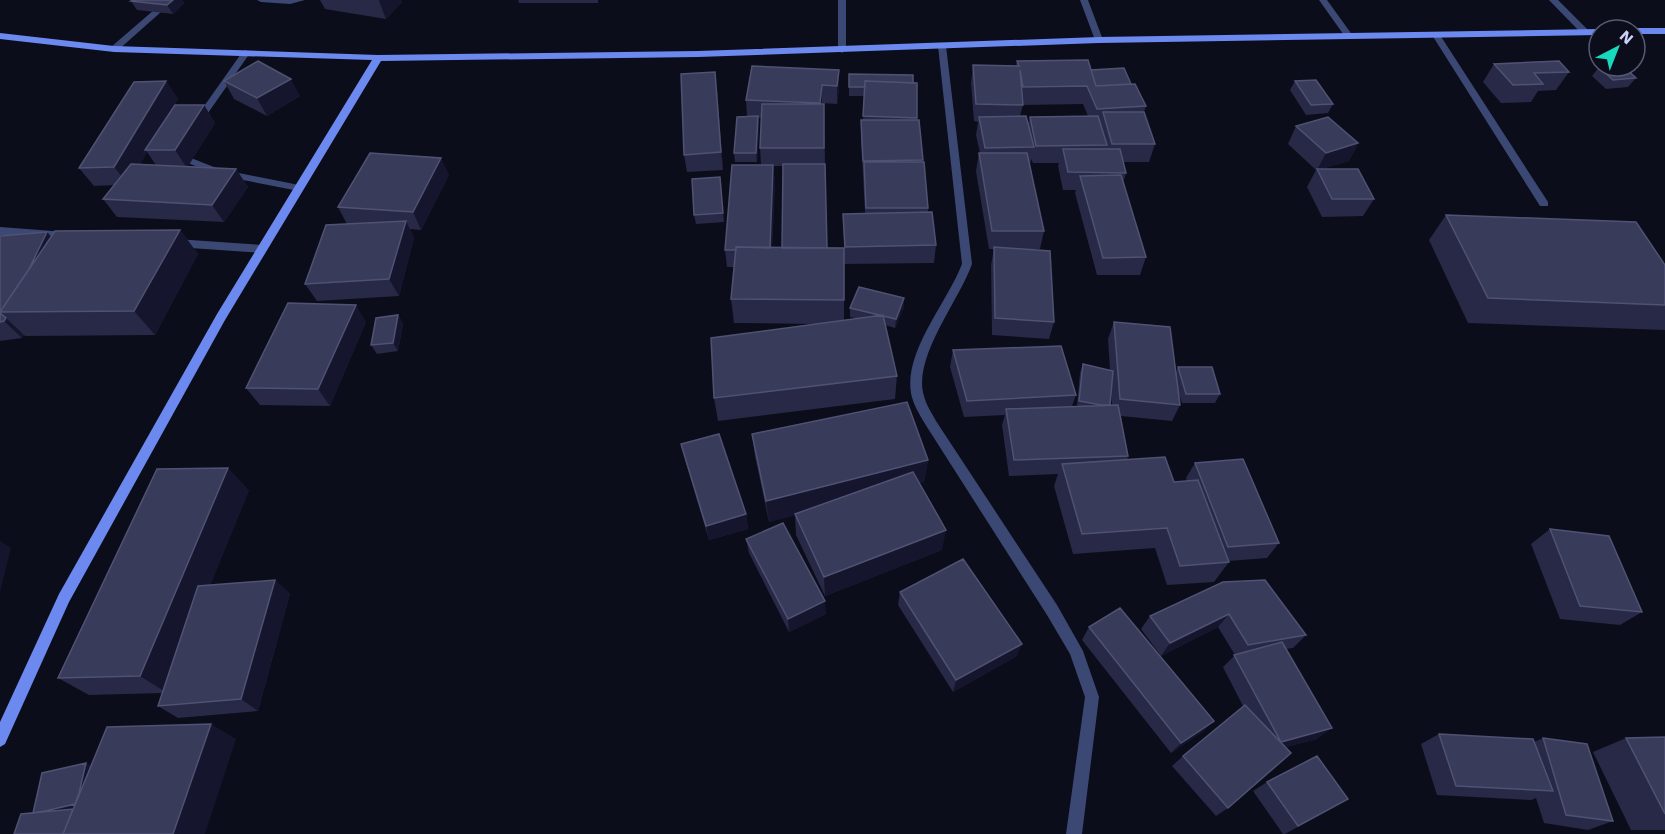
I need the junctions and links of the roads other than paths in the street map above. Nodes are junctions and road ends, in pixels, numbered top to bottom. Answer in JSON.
{"nodes":[{"id":1,"x":261,"y":0,"type":"edge"},
{"id":2,"x":301,"y":0,"type":"edge"},
{"id":3,"x":842,"y":0,"type":"edge"},
{"id":4,"x":1084,"y":0,"type":"edge"},
{"id":5,"x":1323,"y":0,"type":"edge"},
{"id":6,"x":1553,"y":0,"type":"edge"},
{"id":7,"x":157,"y":12,"type":"edge"},
{"id":8,"x":1647,"y":31,"type":"edge"},
{"id":9,"x":1665,"y":31,"type":"edge"},
{"id":10,"x":1585,"y":32,"type":"joint"},
{"id":11,"x":1436,"y":35,"type":"junction"},
{"id":12,"x":0,"y":36,"type":"edge"},
{"id":13,"x":1348,"y":36,"type":"junction"},
{"id":14,"x":1099,"y":40,"type":"junction"},
{"id":15,"x":942,"y":46,"type":"junction"},
{"id":16,"x":114,"y":48,"type":"junction"},
{"id":17,"x":842,"y":50,"type":"junction"},
{"id":18,"x":246,"y":53,"type":"junction"},
{"id":19,"x":378,"y":58,"type":"junction"},
{"id":20,"x":197,"y":123,"type":"edge"},
{"id":21,"x":191,"y":161,"type":"dead end"},
{"id":22,"x":299,"y":188,"type":"junction"},
{"id":23,"x":1544,"y":204,"type":"dead end"},
{"id":24,"x":0,"y":231,"type":"edge"},
{"id":25,"x":83,"y":237,"type":"edge"},
{"id":26,"x":167,"y":243,"type":"edge"},
{"id":27,"x":262,"y":249,"type":"junction"},
{"id":28,"x":0,"y":739,"type":"edge"},
{"id":29,"x":1074,"y":834,"type":"edge"}],
"edges":[{"from":1,"to":2,"type":"street"},
{"from":3,"to":17,"type":"street"},
{"from":4,"to":14,"type":"street"},
{"from":5,"to":13,"type":"street"},
{"from":6,"to":10,"type":"street"},
{"from":7,"to":16,"type":"street"},
{"from":8,"to":9,"type":"main road"},
{"from":10,"to":11,"type":"main road"},
{"from":11,"to":13,"type":"main road"},
{"from":11,"to":23,"type":"street"},
{"from":12,"to":16,"type":"main road"},
{"from":13,"to":14,"type":"main road"},
{"from":14,"to":15,"type":"main road"},
{"from":15,"to":17,"type":"main road"},
{"from":15,"to":29,"type":"street"},
{"from":16,"to":18,"type":"main road"},
{"from":17,"to":19,"type":"main road"},
{"from":18,"to":19,"type":"main road"},
{"from":18,"to":20,"type":"street"},
{"from":19,"to":22,"type":"main road"},
{"from":21,"to":22,"type":"street"},
{"from":22,"to":27,"type":"main road"},
{"from":24,"to":25,"type":"street"},
{"from":26,"to":27,"type":"street"},
{"from":27,"to":28,"type":"main road"}]}
